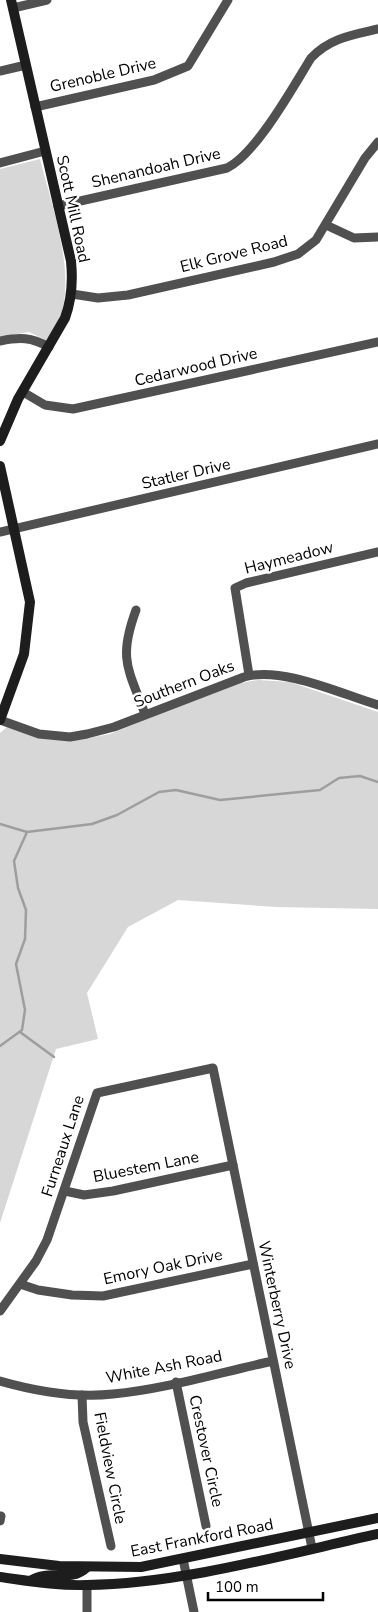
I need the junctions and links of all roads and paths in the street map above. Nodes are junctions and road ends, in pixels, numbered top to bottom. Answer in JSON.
{"nodes":[{"id":1,"x":47,"y":0,"type":"edge"},
{"id":2,"x":228,"y":0,"type":"edge"},
{"id":3,"x":12,"y":4,"type":"edge"},
{"id":4,"x":378,"y":29,"type":"edge"},
{"id":5,"x":26,"y":65,"type":"junction"},
{"id":6,"x":0,"y":71,"type":"edge"},
{"id":7,"x":35,"y":107,"type":"junction"},
{"id":8,"x":378,"y":142,"type":"edge"},
{"id":9,"x":45,"y":152,"type":"junction"},
{"id":10,"x":0,"y":163,"type":"edge"},
{"id":11,"x":58,"y":206,"type":"junction"},
{"id":12,"x":326,"y":225,"type":"junction"},
{"id":13,"x":378,"y":237,"type":"edge"},
{"id":14,"x":72,"y":294,"type":"junction"},
{"id":15,"x":0,"y":342,"type":"edge"},
{"id":16,"x":378,"y":342,"type":"edge"},
{"id":17,"x":49,"y":347,"type":"junction"},
{"id":18,"x":23,"y":392,"type":"junction"},
{"id":19,"x":0,"y":441,"type":"edge"},
{"id":20,"x":378,"y":444,"type":"edge"},
{"id":21,"x":0,"y":466,"type":"edge"},
{"id":22,"x":13,"y":529,"type":"junction"},
{"id":23,"x":0,"y":532,"type":"edge"},
{"id":24,"x":378,"y":552,"type":"edge"},
{"id":25,"x":136,"y":610,"type":"dead end"},
{"id":26,"x":249,"y":675,"type":"junction"},
{"id":27,"x":378,"y":706,"type":"edge"},
{"id":28,"x":146,"y":714,"type":"junction"},
{"id":29,"x":0,"y":720,"type":"edge"},
{"id":30,"x":213,"y":1068,"type":"joint"},
{"id":31,"x":233,"y":1165,"type":"junction"},
{"id":32,"x":65,"y":1191,"type":"junction"},
{"id":33,"x":253,"y":1264,"type":"junction"},
{"id":34,"x":20,"y":1284,"type":"junction"},
{"id":35,"x":0,"y":1311,"type":"edge"},
{"id":36,"x":273,"y":1361,"type":"junction"},
{"id":37,"x":0,"y":1381,"type":"edge"},
{"id":38,"x":176,"y":1382,"type":"junction"},
{"id":39,"x":82,"y":1395,"type":"junction"},
{"id":40,"x":378,"y":1518,"type":"edge"},
{"id":41,"x":206,"y":1526,"type":"dead end"},
{"id":42,"x":310,"y":1532,"type":"junction"},
{"id":43,"x":378,"y":1534,"type":"edge"},
{"id":44,"x":111,"y":1546,"type":"dead end"},
{"id":45,"x":312,"y":1548,"type":"junction"},
{"id":46,"x":0,"y":1558,"type":"edge"},
{"id":47,"x":183,"y":1559,"type":"junction"},
{"id":48,"x":87,"y":1567,"type":"junction"},
{"id":49,"x":186,"y":1574,"type":"junction"},
{"id":50,"x":0,"y":1576,"type":"edge"},
{"id":51,"x":30,"y":1581,"type":"junction"},
{"id":52,"x":87,"y":1586,"type":"junction"},
{"id":53,"x":87,"y":1612,"type":"edge"},
{"id":54,"x":194,"y":1612,"type":"edge"}],
"edges":[{"from":1,"to":3,"type":"street"},
{"from":2,"to":7,"type":"street","name":"Grenoble Drive"},
{"from":3,"to":5,"type":"main road","name":"Scott Mill Road"},
{"from":4,"to":11,"type":"street","name":"Shenandoah Drive"},
{"from":5,"to":6,"type":"street"},
{"from":5,"to":7,"type":"main road","name":"Scott Mill Road"},
{"from":7,"to":9,"type":"main road","name":"Scott Mill Road"},
{"from":8,"to":12,"type":"street","name":"Elk Grove Road"},
{"from":9,"to":10,"type":"street"},
{"from":9,"to":11,"type":"main road","name":"Scott Mill Road"},
{"from":11,"to":14,"type":"main road","name":"Scott Mill Road"},
{"from":12,"to":13,"type":"street"},
{"from":12,"to":14,"type":"street","name":"Elk Grove Road"},
{"from":14,"to":17,"type":"main road","name":"Scott Mill Road"},
{"from":15,"to":17,"type":"street"},
{"from":16,"to":18,"type":"street","name":"Cedarwood Drive"},
{"from":17,"to":18,"type":"main road","name":"Scott Mill Road"},
{"from":18,"to":19,"type":"main road","name":"Scott Mill Road"},
{"from":20,"to":22,"type":"street","name":"Statler Drive"},
{"from":21,"to":22,"type":"main road"},
{"from":22,"to":23,"type":"street","name":"Statler Drive"},
{"from":22,"to":29,"type":"main road"},
{"from":24,"to":26,"type":"street","name":"Haymeadow"},
{"from":25,"to":28,"type":"street"},
{"from":26,"to":27,"type":"street","name":"Southern Oaks"},
{"from":26,"to":28,"type":"street","name":"Southern Oaks"},
{"from":28,"to":29,"type":"street","name":"Southern Oaks"},
{"from":30,"to":31,"type":"street","name":"Winterberry Drive"},
{"from":30,"to":32,"type":"street","name":"Furneaux Lane"},
{"from":31,"to":32,"type":"street","name":"Bluestem Lane"},
{"from":31,"to":33,"type":"street","name":"Winterberry Drive"},
{"from":32,"to":34,"type":"street","name":"Furneaux Lane"},
{"from":33,"to":34,"type":"street","name":"Emory Oak Drive"},
{"from":33,"to":36,"type":"street","name":"Winterberry Drive"},
{"from":34,"to":35,"type":"street","name":"Furneaux Lane"},
{"from":36,"to":38,"type":"street","name":"White Ash Road"},
{"from":36,"to":42,"type":"street","name":"Winterberry Drive"},
{"from":37,"to":39,"type":"street","name":"White Ash Road"},
{"from":38,"to":39,"type":"street","name":"White Ash Road"},
{"from":38,"to":41,"type":"street","name":"Crestover Circle"},
{"from":39,"to":44,"type":"street","name":"Fieldview Circle"},
{"from":40,"to":42,"type":"main road","name":"East Frankford Road"},
{"from":42,"to":45,"type":"street","name":"Winterberry Drive"},
{"from":42,"to":47,"type":"main road","name":"East Frankford Road"},
{"from":43,"to":45,"type":"main road","name":"East Frankford Road"},
{"from":45,"to":49,"type":"main road","name":"East Frankford Road"},
{"from":46,"to":48,"type":"main road","name":"East Frankford Road"},
{"from":47,"to":48,"type":"main road","name":"East Frankford Road"},
{"from":47,"to":49,"type":"street"},
{"from":48,"to":51,"type":"main road"},
{"from":49,"to":52,"type":"main road","name":"East Frankford Road"},
{"from":49,"to":54,"type":"street"},
{"from":50,"to":51,"type":"main road","name":"East Frankford Road"},
{"from":51,"to":52,"type":"main road","name":"East Frankford Road"},
{"from":52,"to":53,"type":"street"}]}
